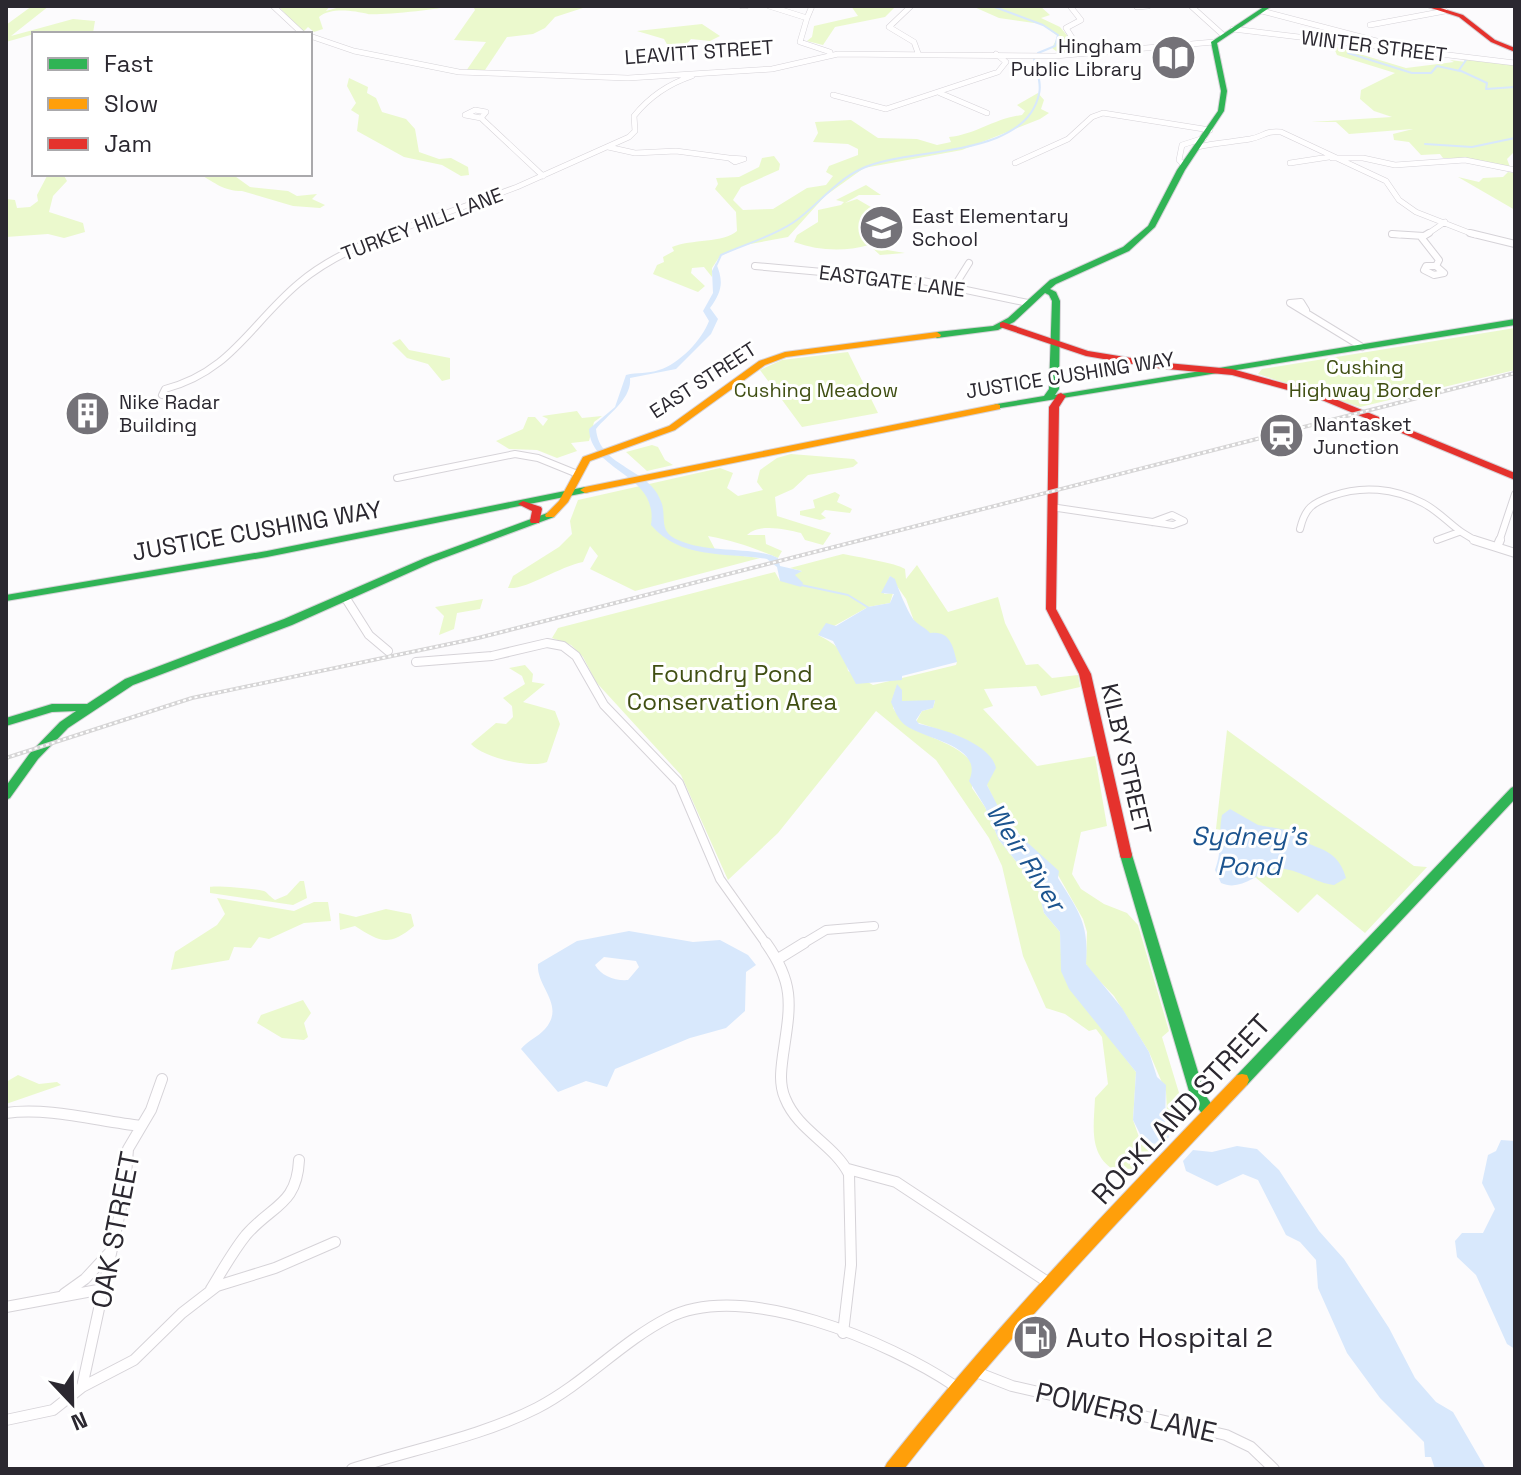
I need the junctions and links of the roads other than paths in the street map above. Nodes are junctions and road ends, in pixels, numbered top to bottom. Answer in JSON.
{"nodes":[{"id":1,"x":273,"y":6,"type":"edge"},
{"id":2,"x":769,"y":6,"type":"edge"},
{"id":3,"x":812,"y":6,"type":"edge"},
{"id":4,"x":911,"y":6,"type":"edge"},
{"id":5,"x":1070,"y":6,"type":"edge"},
{"id":6,"x":1148,"y":6,"type":"edge"},
{"id":7,"x":1191,"y":6,"type":"edge"},
{"id":8,"x":1428,"y":6,"type":"edge"},
{"id":9,"x":1137,"y":7,"type":"edge"},
{"id":10,"x":1266,"y":8,"type":"edge"},
{"id":11,"x":1445,"y":11,"type":"junction"},
{"id":12,"x":807,"y":18,"type":"junction"},
{"id":13,"x":1212,"y":24,"type":"junction"},
{"id":14,"x":1370,"y":25,"type":"dead end"},
{"id":15,"x":301,"y":32,"type":"edge"},
{"id":16,"x":312,"y":37,"type":"edge"},
{"id":17,"x":1221,"y":37,"type":"junction"},
{"id":18,"x":1515,"y":50,"type":"edge"},
{"id":19,"x":918,"y":53,"type":"junction"},
{"id":20,"x":996,"y":53,"type":"junction"},
{"id":21,"x":838,"y":54,"type":"junction"},
{"id":22,"x":1073,"y":54,"type":"junction"},
{"id":23,"x":1026,"y":55,"type":"junction"},
{"id":24,"x":1464,"y":57,"type":"junction"},
{"id":25,"x":1006,"y":62,"type":"junction"},
{"id":26,"x":1515,"y":63,"type":"edge"},
{"id":27,"x":704,"y":74,"type":"joint"},
{"id":28,"x":690,"y":75,"type":"junction"},
{"id":29,"x":939,"y":93,"type":"junction"},
{"id":30,"x":833,"y":95,"type":"dead end"},
{"id":31,"x":987,"y":113,"type":"dead end"},
{"id":32,"x":481,"y":118,"type":"dead end"},
{"id":33,"x":1203,"y":139,"type":"junction"},
{"id":34,"x":607,"y":146,"type":"junction"},
{"id":35,"x":729,"y":158,"type":"dead end"},
{"id":36,"x":1330,"y":158,"type":"junction"},
{"id":37,"x":1015,"y":163,"type":"dead end"},
{"id":38,"x":1290,"y":163,"type":"dead end"},
{"id":39,"x":1515,"y":170,"type":"edge"},
{"id":40,"x":543,"y":176,"type":"junction"},
{"id":41,"x":1445,"y":222,"type":"junction"},
{"id":42,"x":1392,"y":234,"type":"dead end"},
{"id":43,"x":1421,"y":237,"type":"junction"},
{"id":44,"x":1515,"y":244,"type":"edge"},
{"id":45,"x":969,"y":263,"type":"dead end"},
{"id":46,"x":755,"y":266,"type":"dead end"},
{"id":47,"x":1436,"y":266,"type":"dead end"},
{"id":48,"x":954,"y":287,"type":"junction"},
{"id":49,"x":1044,"y":289,"type":"junction"},
{"id":50,"x":1028,"y":303,"type":"junction"},
{"id":51,"x":1306,"y":310,"type":"dead end"},
{"id":52,"x":1515,"y":322,"type":"edge"},
{"id":53,"x":1003,"y":325,"type":"junction"},
{"id":54,"x":1054,"y":342,"type":"junction"},
{"id":55,"x":1362,"y":347,"type":"junction"},
{"id":56,"x":1252,"y":371,"type":"junction"},
{"id":57,"x":1166,"y":372,"type":"junction"},
{"id":58,"x":162,"y":395,"type":"dead end"},
{"id":59,"x":1054,"y":397,"type":"junction"},
{"id":60,"x":575,"y":473,"type":"junction"},
{"id":61,"x":1515,"y":477,"type":"edge"},
{"id":62,"x":397,"y":478,"type":"dead end"},
{"id":63,"x":569,"y":493,"type":"junction"},
{"id":64,"x":1515,"y":494,"type":"edge"},
{"id":65,"x":520,"y":504,"type":"junction"},
{"id":66,"x":1051,"y":507,"type":"junction"},
{"id":67,"x":535,"y":521,"type":"junction"},
{"id":68,"x":1153,"y":522,"type":"dead end"},
{"id":69,"x":1300,"y":529,"type":"dead end"},
{"id":70,"x":1459,"y":532,"type":"junction"},
{"id":71,"x":1437,"y":540,"type":"dead end"},
{"id":72,"x":1497,"y":547,"type":"junction"},
{"id":73,"x":1515,"y":553,"type":"edge"},
{"id":74,"x":345,"y":597,"type":"junction"},
{"id":75,"x":6,"y":598,"type":"edge"},
{"id":76,"x":388,"y":651,"type":"dead end"},
{"id":77,"x":416,"y":662,"type":"dead end"},
{"id":78,"x":83,"y":707,"type":"junction"},
{"id":79,"x":52,"y":708,"type":"junction"},
{"id":80,"x":68,"y":718,"type":"junction"},
{"id":81,"x":6,"y":722,"type":"edge"},
{"id":82,"x":1515,"y":791,"type":"edge"},
{"id":83,"x":6,"y":795,"type":"edge"},
{"id":84,"x":874,"y":926,"type":"dead end"},
{"id":85,"x":778,"y":959,"type":"junction"},
{"id":86,"x":162,"y":1079,"type":"dead end"},
{"id":87,"x":6,"y":1113,"type":"edge"},
{"id":88,"x":1210,"y":1113,"type":"junction"},
{"id":89,"x":141,"y":1126,"type":"junction"},
{"id":90,"x":299,"y":1160,"type":"dead end"},
{"id":91,"x":848,"y":1169,"type":"junction"},
{"id":92,"x":335,"y":1242,"type":"dead end"},
{"id":93,"x":113,"y":1248,"type":"junction"},
{"id":94,"x":1049,"y":1283,"type":"junction"},
{"id":95,"x":103,"y":1289,"type":"junction"},
{"id":96,"x":211,"y":1290,"type":"junction"},
{"id":97,"x":60,"y":1297,"type":"junction"},
{"id":98,"x":6,"y":1307,"type":"edge"},
{"id":99,"x":843,"y":1333,"type":"junction"},
{"id":100,"x":971,"y":1369,"type":"junction"},
{"id":101,"x":82,"y":1387,"type":"junction"},
{"id":102,"x":955,"y":1387,"type":"junction"},
{"id":103,"x":6,"y":1420,"type":"edge"},
{"id":104,"x":352,"y":1469,"type":"edge"},
{"id":105,"x":893,"y":1469,"type":"edge"},
{"id":106,"x":1274,"y":1469,"type":"edge"}],
"edges":[{"from":1,"to":15,"type":"street"},
{"from":2,"to":12,"type":"street"},
{"from":3,"to":12,"type":"street"},
{"from":4,"to":19,"type":"street"},
{"from":5,"to":22,"type":"street"},
{"from":6,"to":9,"type":"street"},
{"from":7,"to":13,"type":"street"},
{"from":8,"to":11,"type":"main road"},
{"from":10,"to":17,"type":"main road"},
{"from":10,"to":24,"type":"street"},
{"from":11,"to":14,"type":"street"},
{"from":11,"to":18,"type":"main road"},
{"from":12,"to":21,"type":"street"},
{"from":13,"to":17,"type":"street"},
{"from":13,"to":17,"type":"street"},
{"from":16,"to":28,"type":"street","name":"LEAVITT STREET"},
{"from":17,"to":22,"type":"street","name":"LEAVITT STREET"},
{"from":17,"to":24,"type":"street","name":"WINTER STREET"},
{"from":17,"to":33,"type":"main road","name":"EAST STREET"},
{"from":19,"to":20,"type":"street","name":"LEAVITT STREET"},
{"from":19,"to":21,"type":"street","name":"LEAVITT STREET"},
{"from":20,"to":23,"type":"street","name":"LEAVITT STREET"},
{"from":20,"to":25,"type":"street"},
{"from":21,"to":27,"type":"street","name":"LEAVITT STREET"},
{"from":22,"to":23,"type":"street","name":"LEAVITT STREET"},
{"from":23,"to":25,"type":"street"},
{"from":24,"to":26,"type":"street","name":"WINTER STREET"},
{"from":25,"to":29,"type":"street"},
{"from":27,"to":28,"type":"street","name":"TURKEY HILL LANE"},
{"from":28,"to":34,"type":"street","name":"TURKEY HILL LANE"},
{"from":29,"to":30,"type":"street"},
{"from":29,"to":31,"type":"street"},
{"from":32,"to":40,"type":"street"},
{"from":33,"to":36,"type":"street"},
{"from":33,"to":37,"type":"street"},
{"from":33,"to":49,"type":"main road","name":"EAST STREET"},
{"from":34,"to":35,"type":"street"},
{"from":34,"to":40,"type":"street","name":"TURKEY HILL LANE"},
{"from":36,"to":38,"type":"street"},
{"from":36,"to":39,"type":"street"},
{"from":36,"to":41,"type":"street"},
{"from":40,"to":58,"type":"street","name":"TURKEY HILL LANE"},
{"from":41,"to":43,"type":"street"},
{"from":41,"to":44,"type":"street"},
{"from":42,"to":43,"type":"street"},
{"from":43,"to":47,"type":"street"},
{"from":45,"to":48,"type":"street"},
{"from":46,"to":48,"type":"street","name":"EASTGATE LANE"},
{"from":48,"to":50,"type":"street","name":"EASTGATE LANE"},
{"from":49,"to":50,"type":"main road","name":"EAST STREET"},
{"from":49,"to":54,"type":"main road","name":"KILBY STREET"},
{"from":50,"to":53,"type":"main road","name":"EAST STREET"},
{"from":51,"to":55,"type":"street"},
{"from":52,"to":55,"type":"main road","name":"JUSTICE CUSHING WAY"},
{"from":53,"to":54,"type":"main road"},
{"from":53,"to":60,"type":"main road","name":"EAST STREET"},
{"from":54,"to":57,"type":"main road"},
{"from":54,"to":59,"type":"main road","name":"KILBY STREET"},
{"from":55,"to":56,"type":"main road","name":"JUSTICE CUSHING WAY"},
{"from":56,"to":57,"type":"main road","name":"JUSTICE CUSHING WAY"},
{"from":56,"to":61,"type":"main road"},
{"from":57,"to":59,"type":"main road","name":"JUSTICE CUSHING WAY"},
{"from":59,"to":63,"type":"main road","name":"JUSTICE CUSHING WAY"},
{"from":59,"to":66,"type":"main road","name":"KILBY STREET"},
{"from":60,"to":62,"type":"street"},
{"from":60,"to":63,"type":"main road","name":"EAST STREET"},
{"from":63,"to":65,"type":"main road","name":"JUSTICE CUSHING WAY"},
{"from":63,"to":67,"type":"main road"},
{"from":64,"to":72,"type":"street"},
{"from":65,"to":67,"type":"main road"},
{"from":65,"to":75,"type":"main road","name":"JUSTICE CUSHING WAY"},
{"from":66,"to":68,"type":"street"},
{"from":66,"to":88,"type":"main road","name":"KILBY STREET"},
{"from":67,"to":74,"type":"main road"},
{"from":69,"to":70,"type":"street"},
{"from":70,"to":71,"type":"street"},
{"from":70,"to":72,"type":"street"},
{"from":72,"to":73,"type":"street"},
{"from":74,"to":76,"type":"street"},
{"from":74,"to":78,"type":"main road"},
{"from":77,"to":85,"type":"street"},
{"from":78,"to":79,"type":"main road"},
{"from":78,"to":80,"type":"main road"},
{"from":79,"to":80,"type":"main road"},
{"from":79,"to":81,"type":"main road"},
{"from":80,"to":83,"type":"main road"},
{"from":82,"to":88,"type":"main road","name":"ROCKLAND STREET"},
{"from":84,"to":85,"type":"street"},
{"from":85,"to":91,"type":"street"},
{"from":86,"to":89,"type":"street","name":"OAK STREET"},
{"from":87,"to":89,"type":"street"},
{"from":88,"to":94,"type":"main road","name":"ROCKLAND STREET"},
{"from":89,"to":93,"type":"street","name":"OAK STREET"},
{"from":90,"to":96,"type":"street"},
{"from":91,"to":94,"type":"street"},
{"from":91,"to":99,"type":"street"},
{"from":92,"to":96,"type":"street"},
{"from":93,"to":95,"type":"street","name":"OAK STREET"},
{"from":93,"to":97,"type":"street"},
{"from":94,"to":100,"type":"main road","name":"ROCKLAND STREET"},
{"from":95,"to":97,"type":"street"},
{"from":95,"to":101,"type":"street","name":"OAK STREET"},
{"from":96,"to":101,"type":"street"},
{"from":97,"to":98,"type":"street"},
{"from":99,"to":102,"type":"street"},
{"from":99,"to":104,"type":"street"},
{"from":100,"to":102,"type":"main road","name":"ROCKLAND STREET"},
{"from":100,"to":106,"type":"street","name":"POWERS LANE"},
{"from":101,"to":103,"type":"street"},
{"from":102,"to":105,"type":"main road","name":"ROCKLAND STREET"}]}
